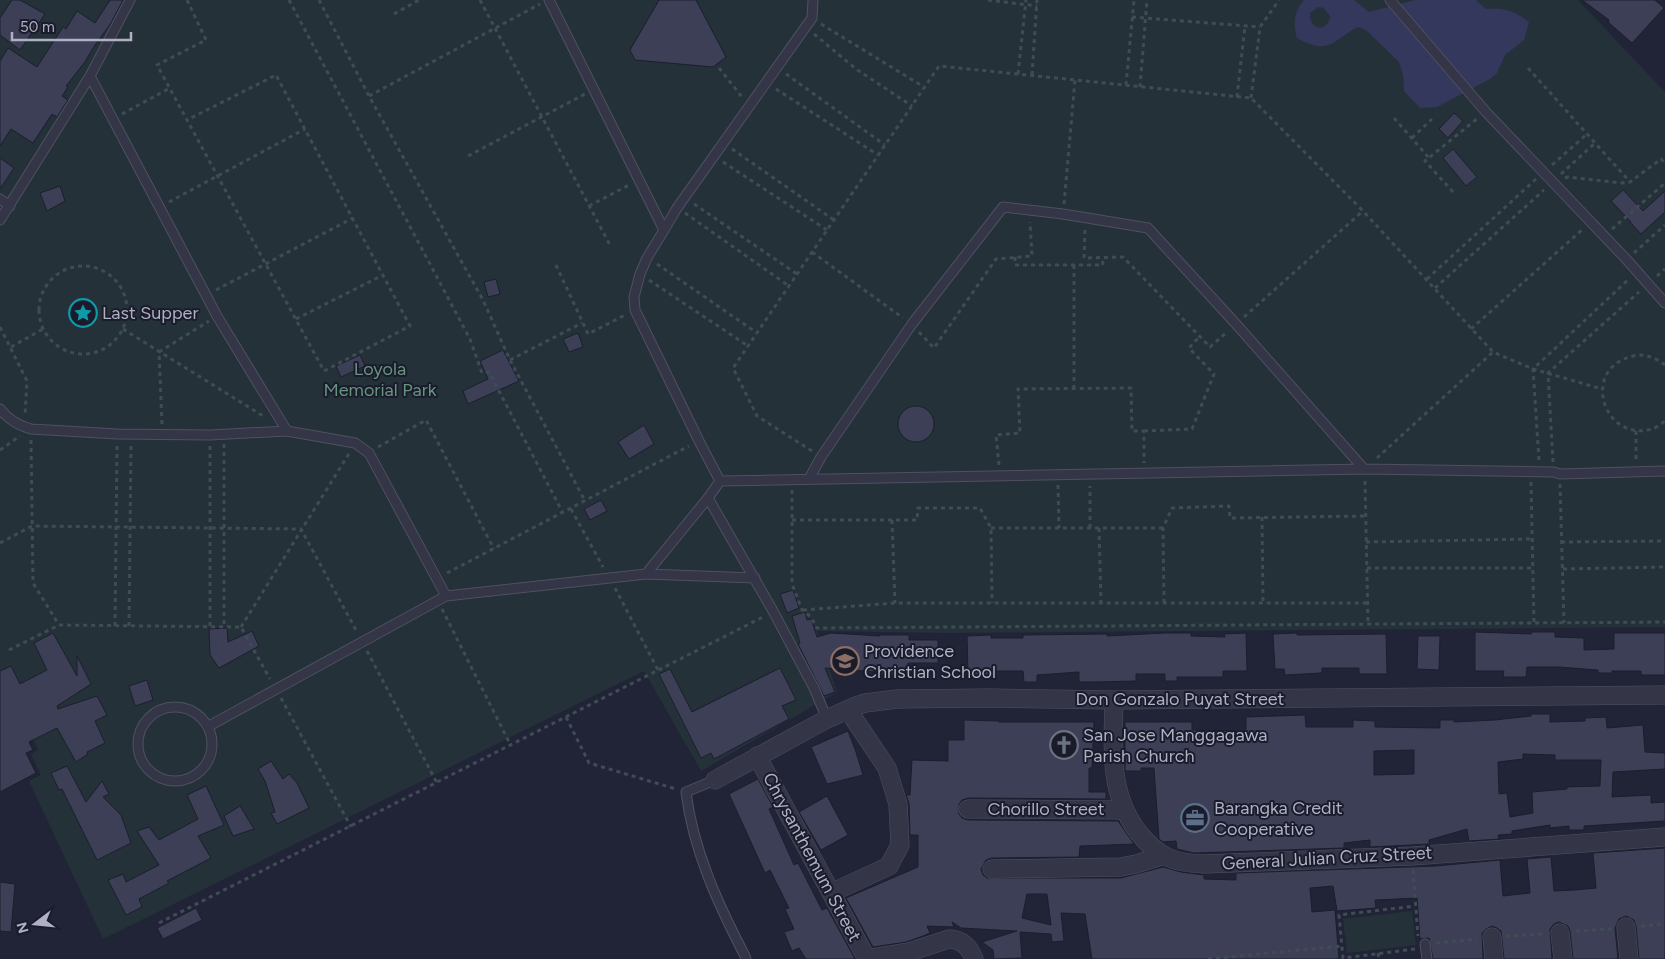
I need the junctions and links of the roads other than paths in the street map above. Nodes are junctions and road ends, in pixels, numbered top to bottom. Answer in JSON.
{"nodes":[{"id":1,"x":130,"y":0,"type":"edge"},
{"id":2,"x":548,"y":0,"type":"edge"},
{"id":3,"x":813,"y":0,"type":"edge"},
{"id":4,"x":1390,"y":0,"type":"edge"},
{"id":5,"x":90,"y":76,"type":"junction"},
{"id":6,"x":0,"y":199,"type":"edge"},
{"id":7,"x":10,"y":206,"type":"junction"},
{"id":8,"x":0,"y":220,"type":"edge"},
{"id":9,"x":664,"y":230,"type":"junction"},
{"id":10,"x":1665,"y":303,"type":"edge"},
{"id":11,"x":0,"y":409,"type":"edge"},
{"id":12,"x":287,"y":430,"type":"junction"},
{"id":13,"x":1364,"y":469,"type":"junction"},
{"id":14,"x":1665,"y":471,"type":"edge"},
{"id":15,"x":809,"y":479,"type":"junction"},
{"id":16,"x":720,"y":481,"type":"junction"},
{"id":17,"x":708,"y":498,"type":"junction"},
{"id":18,"x":646,"y":574,"type":"junction"},
{"id":19,"x":755,"y":578,"type":"junction"},
{"id":20,"x":446,"y":596,"type":"junction"},
{"id":21,"x":1665,"y":696,"type":"edge"},
{"id":22,"x":1114,"y":700,"type":"junction"},
{"id":23,"x":848,"y":710,"type":"junction"},
{"id":24,"x":827,"y":719,"type":"junction"},
{"id":25,"x":209,"y":726,"type":"junction"},
{"id":26,"x":757,"y":756,"type":"junction"},
{"id":27,"x":715,"y":780,"type":"joint"},
{"id":28,"x":968,"y":809,"type":"dead end"},
{"id":29,"x":1124,"y":810,"type":"junction"},
{"id":30,"x":1665,"y":838,"type":"edge"},
{"id":31,"x":1162,"y":856,"type":"junction"},
{"id":32,"x":992,"y":869,"type":"dead end"},
{"id":33,"x":831,"y":893,"type":"junction"},
{"id":34,"x":1626,"y":928,"type":"dead end"},
{"id":35,"x":1560,"y":933,"type":"dead end"},
{"id":36,"x":1492,"y":938,"type":"dead end"},
{"id":37,"x":1426,"y":946,"type":"road end"},
{"id":38,"x":746,"y":959,"type":"edge"},
{"id":39,"x":866,"y":959,"type":"edge"},
{"id":40,"x":974,"y":959,"type":"edge"},
{"id":41,"x":1427,"y":959,"type":"edge"},
{"id":42,"x":1494,"y":959,"type":"edge"},
{"id":43,"x":1563,"y":959,"type":"edge"},
{"id":44,"x":1629,"y":959,"type":"edge"}],
"edges":[{"from":1,"to":5,"type":"lane"},
{"from":2,"to":9,"type":"lane"},
{"from":3,"to":9,"type":"lane"},
{"from":4,"to":10,"type":"lane"},
{"from":5,"to":7,"type":"lane"},
{"from":5,"to":12,"type":"lane"},
{"from":6,"to":7,"type":"lane"},
{"from":7,"to":8,"type":"lane"},
{"from":9,"to":16,"type":"lane"},
{"from":11,"to":12,"type":"lane"},
{"from":12,"to":20,"type":"lane"},
{"from":13,"to":14,"type":"lane"},
{"from":13,"to":15,"type":"lane"},
{"from":13,"to":15,"type":"lane"},
{"from":15,"to":16,"type":"lane"},
{"from":16,"to":17,"type":"lane"},
{"from":17,"to":18,"type":"lane"},
{"from":17,"to":19,"type":"lane"},
{"from":18,"to":19,"type":"lane"},
{"from":18,"to":20,"type":"lane"},
{"from":19,"to":24,"type":"lane"},
{"from":20,"to":25,"type":"lane"},
{"from":21,"to":22,"type":"street","name":"Don Gonzalo Puyat Street"},
{"from":22,"to":23,"type":"street","name":"Don Gonzalo Puyat Street"},
{"from":22,"to":29,"type":"street","name":"General Julian Cruz Street"},
{"from":23,"to":24,"type":"street","name":"Don Gonzalo Puyat Street"},
{"from":23,"to":33,"type":"street"},
{"from":24,"to":26,"type":"street","name":"Don Gonzalo Puyat Street"},
{"from":25,"to":25,"type":"lane"},
{"from":26,"to":27,"type":"street","name":"Don Gonzalo Puyat Street"},
{"from":26,"to":33,"type":"street","name":"Chrysanthemum Street"},
{"from":27,"to":38,"type":"lane"},
{"from":28,"to":29,"type":"street","name":"Chorillo Street"},
{"from":29,"to":31,"type":"street","name":"General Julian Cruz Street"},
{"from":30,"to":31,"type":"street","name":"General Julian Cruz Street"},
{"from":31,"to":32,"type":"street"},
{"from":33,"to":39,"type":"street","name":"Chrysanthemum Street"},
{"from":34,"to":44,"type":"street"},
{"from":35,"to":43,"type":"street"},
{"from":36,"to":42,"type":"street"},
{"from":37,"to":41,"type":"lane"},
{"from":39,"to":40,"type":"street"}]}
